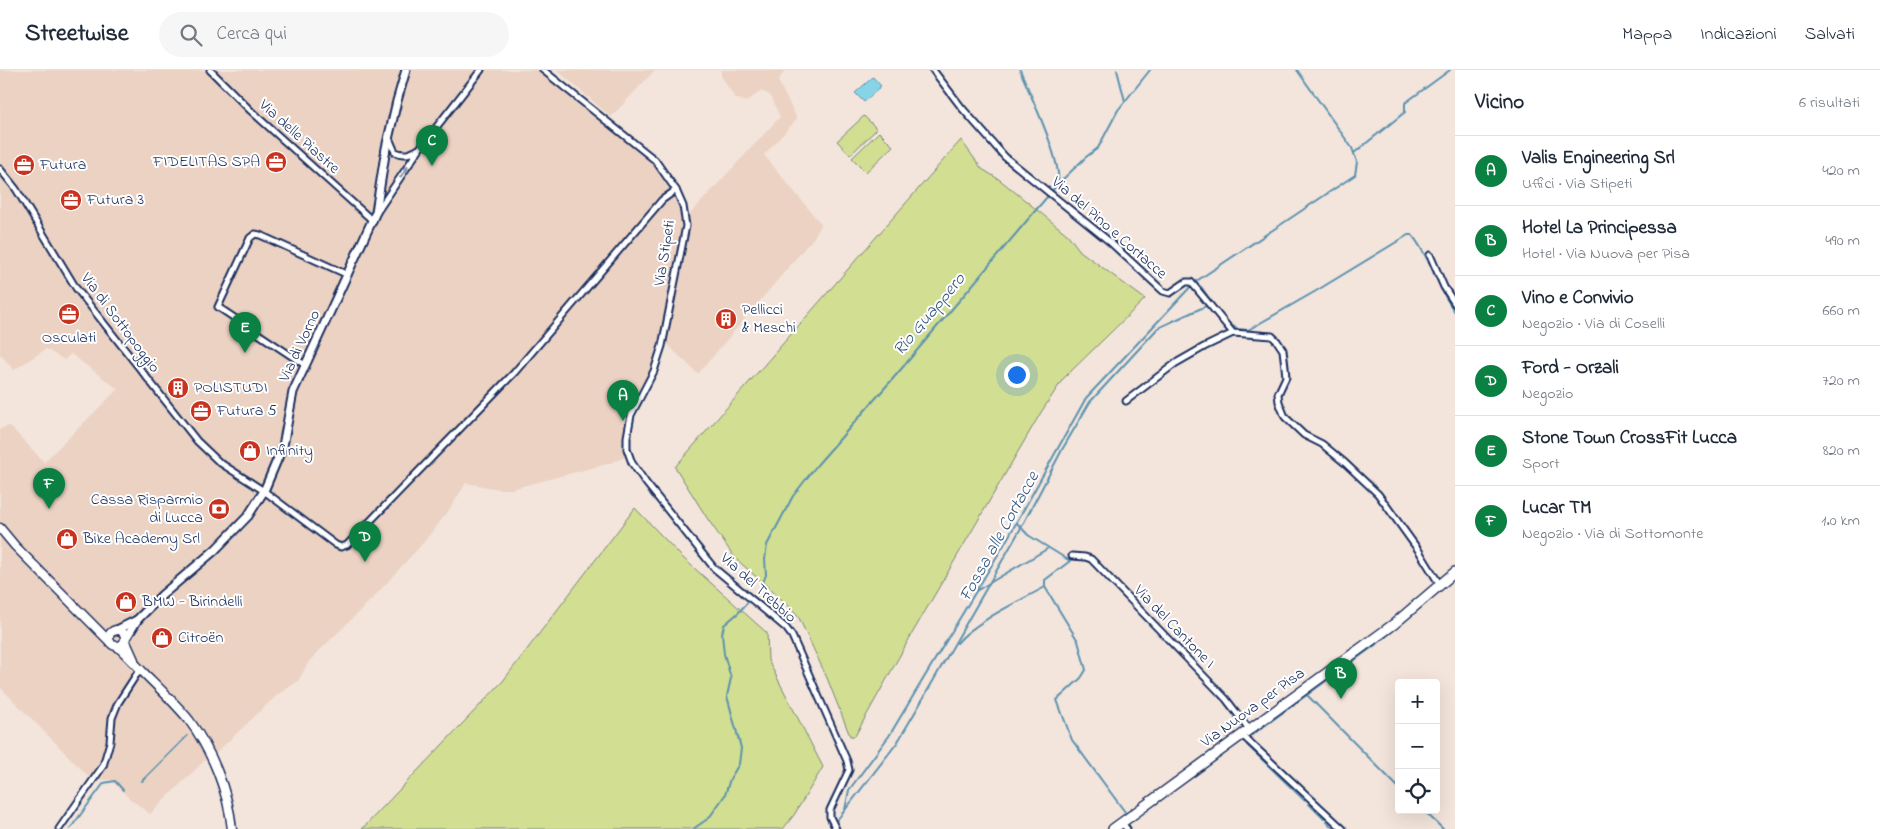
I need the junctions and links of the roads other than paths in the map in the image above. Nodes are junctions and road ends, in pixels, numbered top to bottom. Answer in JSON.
{"nodes":[{"id":1,"x":210,"y":70,"type":"edge"},
{"id":2,"x":406,"y":70,"type":"edge"},
{"id":3,"x":481,"y":70,"type":"edge"},
{"id":4,"x":543,"y":70,"type":"edge"},
{"id":5,"x":933,"y":70,"type":"edge"},
{"id":6,"x":389,"y":138,"type":"junction"},
{"id":7,"x":420,"y":148,"type":"junction"},
{"id":8,"x":0,"y":169,"type":"edge"},
{"id":9,"x":676,"y":190,"type":"junction"},
{"id":10,"x":376,"y":212,"type":"junction"},
{"id":11,"x":373,"y":221,"type":"junction"},
{"id":12,"x":1430,"y":255,"type":"dead end"},
{"id":13,"x":349,"y":276,"type":"junction"},
{"id":14,"x":1455,"y":304,"type":"edge"},
{"id":15,"x":1233,"y":333,"type":"junction"},
{"id":16,"x":305,"y":366,"type":"junction"},
{"id":17,"x":1126,"y":401,"type":"dead end"},
{"id":18,"x":632,"y":463,"type":"joint"},
{"id":19,"x":264,"y":491,"type":"junction"},
{"id":20,"x":0,"y":528,"type":"edge"},
{"id":21,"x":1072,"y":556,"type":"dead end"},
{"id":22,"x":1455,"y":572,"type":"edge"},
{"id":23,"x":1440,"y":585,"type":"junction"},
{"id":24,"x":138,"y":620,"type":"junction"},
{"id":25,"x":95,"y":625,"type":"junction"},
{"id":26,"x":115,"y":631,"type":"junction"},
{"id":27,"x":124,"y":640,"type":"junction"},
{"id":28,"x":113,"y":644,"type":"junction"},
{"id":29,"x":138,"y":667,"type":"junction"},
{"id":30,"x":1249,"y":729,"type":"junction"},
{"id":31,"x":1241,"y":735,"type":"junction"},
{"id":32,"x":1124,"y":826,"type":"edge"},
{"id":33,"x":59,"y":829,"type":"edge"},
{"id":34,"x":232,"y":829,"type":"edge"},
{"id":35,"x":836,"y":829,"type":"edge"},
{"id":36,"x":1113,"y":829,"type":"edge"},
{"id":37,"x":1343,"y":829,"type":"edge"}],
"edges":[{"from":1,"to":11,"type":"street","name":"Via delle Piastre"},
{"from":2,"to":6,"type":"street","name":"Via di Vorno"},
{"from":3,"to":7,"type":"street"},
{"from":4,"to":9,"type":"street","name":"Via Stipeti"},
{"from":5,"to":15,"type":"street","name":"Via del Pino e Cortacce"},
{"from":6,"to":7,"type":"street"},
{"from":6,"to":10,"type":"street","name":"Via di Vorno"},
{"from":10,"to":7,"type":"street","one_way":true},
{"from":8,"to":19,"type":"street","name":"Via di Sottopoggio"},
{"from":9,"to":18,"type":"street","name":"Via Stipeti"},
{"from":9,"to":19,"type":"street","name":"Via di Sottopoggio"},
{"from":10,"to":11,"type":"street","name":"Via di Vorno"},
{"from":11,"to":13,"type":"street","name":"Via di Vorno"},
{"from":12,"to":14,"type":"street"},
{"from":13,"to":16,"type":"street","name":"Via di Vorno"},
{"from":13,"to":16,"type":"street"},
{"from":15,"to":17,"type":"street"},
{"from":15,"to":23,"type":"street"},
{"from":16,"to":19,"type":"street","name":"Via di Vorno"},
{"from":18,"to":35,"type":"street","name":"Via del Trebbio"},
{"from":19,"to":24,"type":"street","name":"Via di Vorno"},
{"from":20,"to":25,"type":"main road"},
{"from":21,"to":30,"type":"street","name":"Via del Cantone I"},
{"from":22,"to":23,"type":"main road","name":"Via Nuova per Pisa"},
{"from":23,"to":30,"type":"main road","name":"Via Nuova per Pisa"},
{"from":24,"to":26,"type":"street","name":"Via di Vorno"},
{"from":24,"to":27,"type":"street","name":"Via di Vorno"},
{"from":25,"to":26,"type":"main road"},
{"from":25,"to":28,"type":"main road"},
{"from":26,"to":27,"type":"main road"},
{"from":26,"to":28,"type":"main road"},
{"from":27,"to":28,"type":"main road"},
{"from":27,"to":29,"type":"main road"},
{"from":28,"to":29,"type":"main road"},
{"from":29,"to":33,"type":"street"},
{"from":29,"to":34,"type":"main road"},
{"from":30,"to":31,"type":"main road","name":"Via Nuova per Pisa"},
{"from":31,"to":32,"type":"main road","name":"Via Nuova per Pisa"},
{"from":31,"to":37,"type":"street"},
{"from":32,"to":36,"type":"main road","name":"Via Nuova per Pisa"}]}
